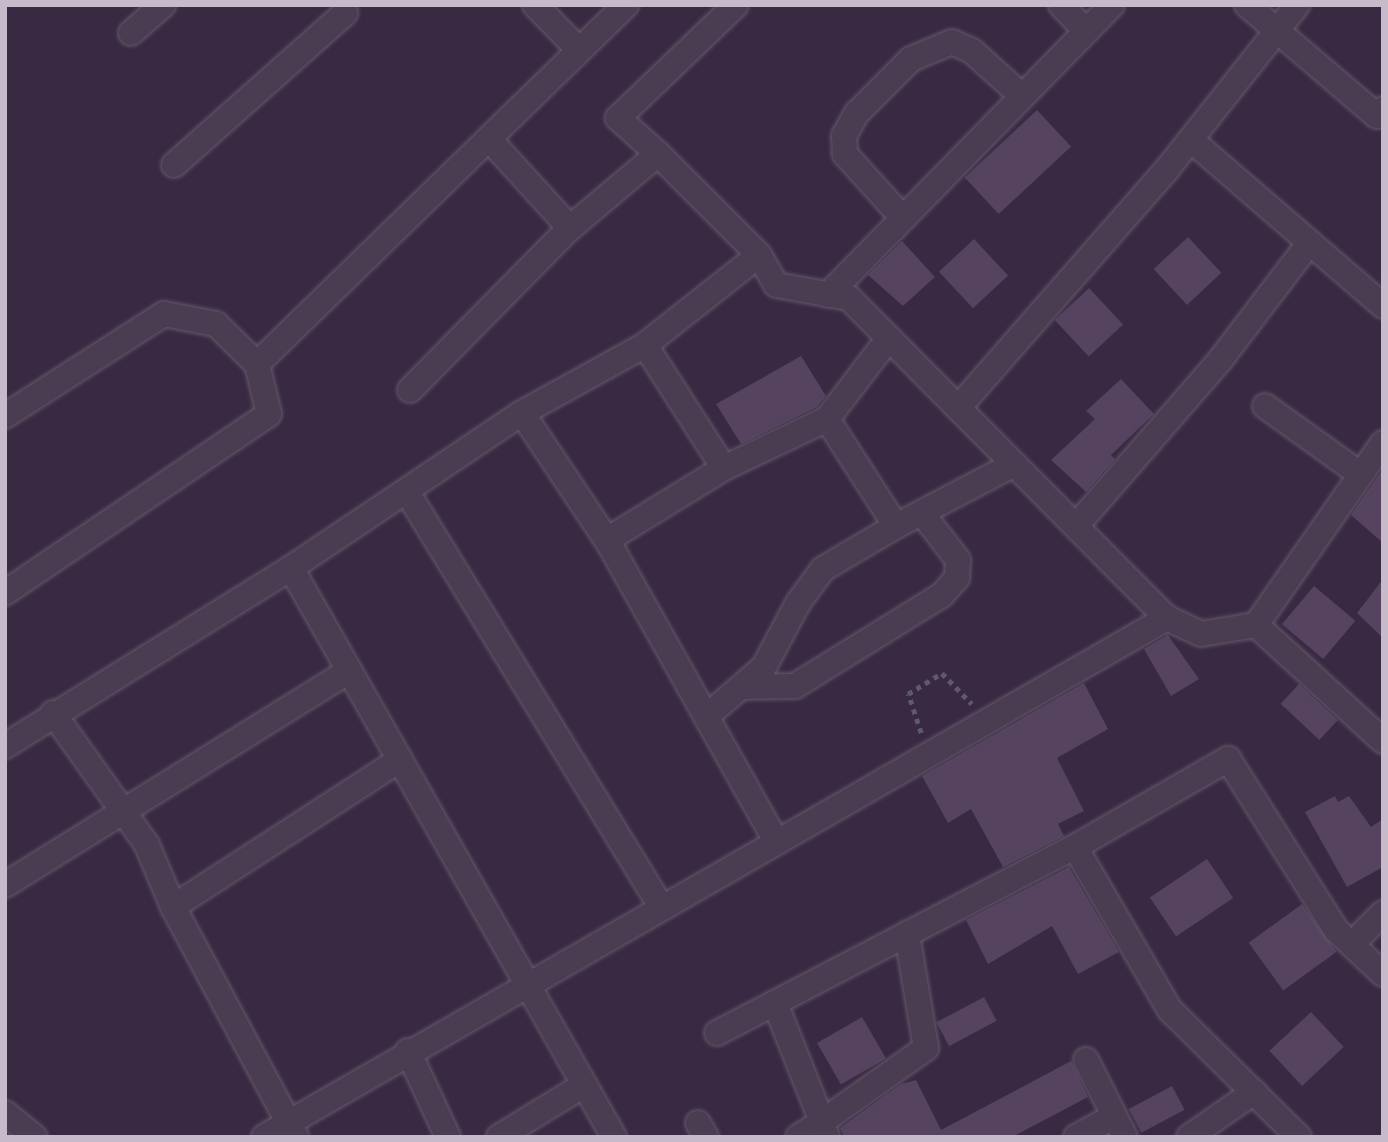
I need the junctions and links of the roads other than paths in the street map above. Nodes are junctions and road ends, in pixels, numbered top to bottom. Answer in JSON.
{"nodes":[{"id":1,"x":163,"y":5,"type":"edge"},
{"id":2,"x":534,"y":5,"type":"edge"},
{"id":3,"x":626,"y":5,"type":"edge"},
{"id":4,"x":736,"y":5,"type":"edge"},
{"id":5,"x":1061,"y":5,"type":"edge"},
{"id":6,"x":1112,"y":5,"type":"edge"},
{"id":7,"x":1247,"y":5,"type":"edge"},
{"id":8,"x":1297,"y":5,"type":"edge"},
{"id":9,"x":346,"y":8,"type":"edge"},
{"id":10,"x":1086,"y":31,"type":"junction"},
{"id":11,"x":1279,"y":32,"type":"junction"},
{"id":12,"x":131,"y":33,"type":"dead end"},
{"id":13,"x":579,"y":50,"type":"junction"},
{"id":14,"x":1022,"y":96,"type":"junction"},
{"id":15,"x":1383,"y":109,"type":"edge"},
{"id":16,"x":489,"y":139,"type":"junction"},
{"id":17,"x":1191,"y":139,"type":"junction"},
{"id":18,"x":658,"y":154,"type":"junction"},
{"id":19,"x":174,"y":165,"type":"dead end"},
{"id":20,"x":901,"y":216,"type":"junction"},
{"id":21,"x":570,"y":228,"type":"junction"},
{"id":22,"x":1308,"y":245,"type":"junction"},
{"id":23,"x":759,"y":255,"type":"junction"},
{"id":24,"x":828,"y":295,"type":"junction"},
{"id":25,"x":1383,"y":306,"type":"edge"},
{"id":26,"x":889,"y":338,"type":"junction"},
{"id":27,"x":645,"y":345,"type":"junction"},
{"id":28,"x":257,"y":364,"type":"junction"},
{"id":29,"x":410,"y":390,"type":"dead end"},
{"id":30,"x":1265,"y":406,"type":"dead end"},
{"id":31,"x":958,"y":408,"type":"junction"},
{"id":32,"x":522,"y":413,"type":"junction"},
{"id":33,"x":5,"y":416,"type":"edge"},
{"id":34,"x":827,"y":419,"type":"junction"},
{"id":35,"x":1383,"y":443,"type":"edge"},
{"id":36,"x":1013,"y":464,"type":"junction"},
{"id":37,"x":724,"y":468,"type":"junction"},
{"id":38,"x":1361,"y":475,"type":"junction"},
{"id":39,"x":407,"y":492,"type":"junction"},
{"id":40,"x":922,"y":513,"type":"junction"},
{"id":41,"x":896,"y":526,"type":"junction"},
{"id":42,"x":1076,"y":526,"type":"junction"},
{"id":43,"x":610,"y":545,"type":"junction"},
{"id":44,"x":291,"y":568,"type":"junction"},
{"id":45,"x":5,"y":593,"type":"edge"},
{"id":46,"x":1167,"y":618,"type":"junction"},
{"id":47,"x":1256,"y":625,"type":"junction"},
{"id":48,"x":349,"y":671,"type":"junction"},
{"id":49,"x":742,"y":687,"type":"junction"},
{"id":50,"x":53,"y":713,"type":"junction"},
{"id":51,"x":707,"y":716,"type":"junction"},
{"id":52,"x":1383,"y":741,"type":"edge"},
{"id":53,"x":5,"y":746,"type":"edge"},
{"id":54,"x":399,"y":760,"type":"junction"},
{"id":55,"x":122,"y":811,"type":"junction"},
{"id":56,"x":776,"y":841,"type":"junction"},
{"id":57,"x":1075,"y":846,"type":"junction"},
{"id":58,"x":5,"y":885,"type":"edge"},
{"id":59,"x":173,"y":907,"type":"junction"},
{"id":60,"x":661,"y":907,"type":"junction"},
{"id":61,"x":1383,"y":913,"type":"edge"},
{"id":62,"x":907,"y":934,"type":"junction"},
{"id":63,"x":1352,"y":944,"type":"junction"},
{"id":64,"x":1383,"y":974,"type":"edge"},
{"id":65,"x":524,"y":984,"type":"junction"},
{"id":66,"x":775,"y":1003,"type":"junction"},
{"id":67,"x":717,"y":1033,"type":"dead end"},
{"id":68,"x":408,"y":1051,"type":"junction"},
{"id":69,"x":1086,"y":1060,"type":"dead end"},
{"id":70,"x":584,"y":1086,"type":"junction"},
{"id":71,"x":1254,"y":1092,"type":"junction"},
{"id":72,"x":5,"y":1113,"type":"edge"},
{"id":73,"x":1119,"y":1127,"type":"edge"},
{"id":74,"x":825,"y":1129,"type":"edge"},
{"id":75,"x":292,"y":1130,"type":"edge"},
{"id":76,"x":35,"y":1137,"type":"edge"},
{"id":77,"x":264,"y":1137,"type":"edge"},
{"id":78,"x":448,"y":1137,"type":"edge"},
{"id":79,"x":499,"y":1137,"type":"edge"},
{"id":80,"x":614,"y":1137,"type":"edge"},
{"id":81,"x":798,"y":1137,"type":"edge"},
{"id":82,"x":1076,"y":1137,"type":"edge"},
{"id":83,"x":1189,"y":1137,"type":"edge"},
{"id":84,"x":1299,"y":1137,"type":"edge"}],
"edges":[{"from":1,"to":12,"type":"street"},
{"from":2,"to":13,"type":"street"},
{"from":3,"to":13,"type":"street"},
{"from":4,"to":18,"type":"street"},
{"from":5,"to":10,"type":"street"},
{"from":6,"to":10,"type":"street"},
{"from":7,"to":11,"type":"street"},
{"from":8,"to":11,"type":"street"},
{"from":9,"to":19,"type":"street"},
{"from":10,"to":14,"type":"street"},
{"from":11,"to":15,"type":"street"},
{"from":11,"to":17,"type":"street"},
{"from":13,"to":16,"type":"street"},
{"from":14,"to":20,"type":"street"},
{"from":14,"to":20,"type":"street"},
{"from":16,"to":21,"type":"street"},
{"from":16,"to":28,"type":"street"},
{"from":17,"to":22,"type":"street"},
{"from":17,"to":31,"type":"street"},
{"from":18,"to":21,"type":"street"},
{"from":18,"to":23,"type":"street"},
{"from":20,"to":24,"type":"street"},
{"from":21,"to":29,"type":"street"},
{"from":22,"to":25,"type":"street"},
{"from":22,"to":42,"type":"street"},
{"from":23,"to":24,"type":"street"},
{"from":23,"to":27,"type":"street"},
{"from":24,"to":26,"type":"street"},
{"from":26,"to":31,"type":"street"},
{"from":26,"to":34,"type":"street"},
{"from":27,"to":32,"type":"street"},
{"from":27,"to":37,"type":"street"},
{"from":28,"to":33,"type":"street"},
{"from":28,"to":45,"type":"street"},
{"from":30,"to":38,"type":"street"},
{"from":31,"to":36,"type":"street"},
{"from":32,"to":39,"type":"street"},
{"from":32,"to":43,"type":"street"},
{"from":34,"to":37,"type":"street"},
{"from":34,"to":41,"type":"street"},
{"from":35,"to":38,"type":"street"},
{"from":36,"to":40,"type":"street"},
{"from":36,"to":42,"type":"street"},
{"from":37,"to":43,"type":"street"},
{"from":38,"to":47,"type":"street"},
{"from":39,"to":44,"type":"street"},
{"from":39,"to":60,"type":"street"},
{"from":40,"to":41,"type":"street"},
{"from":40,"to":49,"type":"street"},
{"from":41,"to":49,"type":"street"},
{"from":42,"to":46,"type":"street"},
{"from":43,"to":51,"type":"street"},
{"from":44,"to":48,"type":"street"},
{"from":44,"to":50,"type":"street"},
{"from":46,"to":47,"type":"street"},
{"from":46,"to":56,"type":"street"},
{"from":47,"to":52,"type":"street"},
{"from":48,"to":54,"type":"street"},
{"from":48,"to":55,"type":"street"},
{"from":49,"to":51,"type":"street"},
{"from":50,"to":53,"type":"street"},
{"from":50,"to":55,"type":"street"},
{"from":51,"to":56,"type":"street"},
{"from":54,"to":59,"type":"street"},
{"from":54,"to":65,"type":"street"},
{"from":55,"to":58,"type":"street"},
{"from":55,"to":59,"type":"street"},
{"from":56,"to":60,"type":"street"},
{"from":57,"to":62,"type":"street"},
{"from":57,"to":63,"type":"street"},
{"from":57,"to":71,"type":"street"},
{"from":59,"to":75,"type":"street"},
{"from":60,"to":65,"type":"street"},
{"from":61,"to":63,"type":"street"},
{"from":62,"to":66,"type":"street"},
{"from":62,"to":74,"type":"street"},
{"from":63,"to":64,"type":"street"},
{"from":65,"to":68,"type":"street"},
{"from":65,"to":70,"type":"street"},
{"from":66,"to":67,"type":"street"},
{"from":66,"to":74,"type":"street"},
{"from":68,"to":75,"type":"street"},
{"from":68,"to":78,"type":"street"},
{"from":69,"to":73,"type":"street"},
{"from":70,"to":79,"type":"street"},
{"from":70,"to":80,"type":"street"},
{"from":71,"to":83,"type":"street"},
{"from":71,"to":84,"type":"street"},
{"from":72,"to":76,"type":"street"},
{"from":73,"to":82,"type":"street"},
{"from":74,"to":81,"type":"street"},
{"from":75,"to":77,"type":"street"}]}
